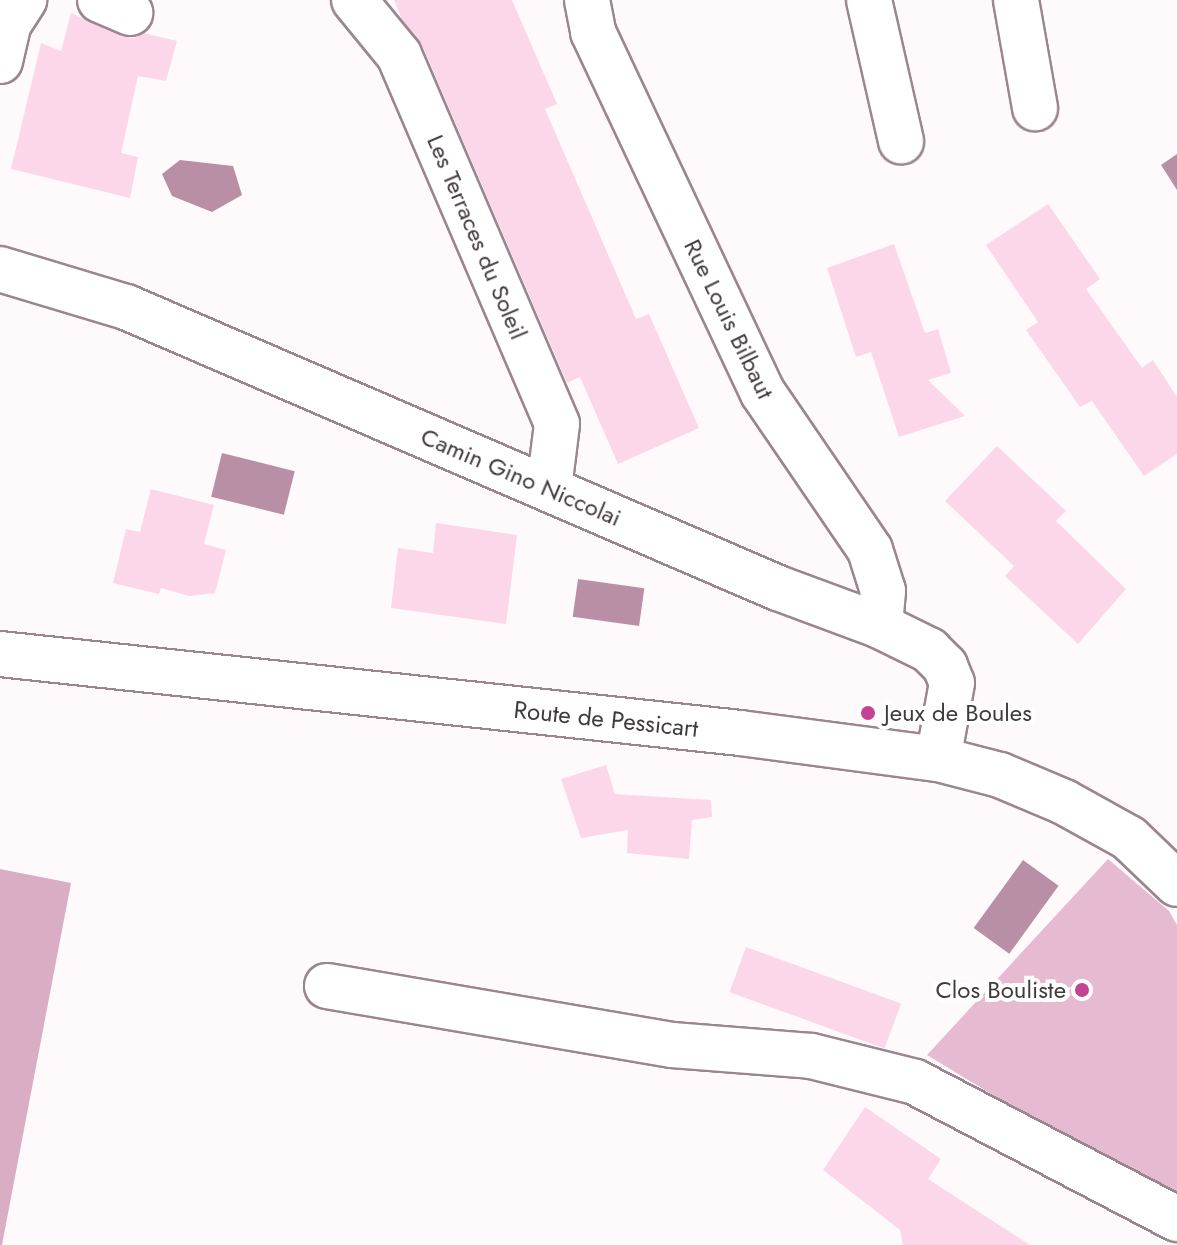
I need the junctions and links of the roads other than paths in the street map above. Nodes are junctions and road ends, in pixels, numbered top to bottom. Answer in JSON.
{"nodes":[{"id":1,"x":24,"y":0,"type":"edge"},
{"id":2,"x":354,"y":0,"type":"edge"},
{"id":3,"x":587,"y":0,"type":"edge"},
{"id":4,"x":869,"y":0,"type":"edge"},
{"id":5,"x":1016,"y":0,"type":"edge"},
{"id":6,"x":0,"y":61,"type":"edge"},
{"id":7,"x":1035,"y":108,"type":"dead end"},
{"id":8,"x":901,"y":141,"type":"dead end"},
{"id":9,"x":0,"y":269,"type":"edge"},
{"id":10,"x":549,"y":488,"type":"junction"},
{"id":11,"x":880,"y":626,"type":"junction"},
{"id":12,"x":0,"y":654,"type":"edge"},
{"id":13,"x":938,"y":759,"type":"junction"},
{"id":14,"x":1177,"y":884,"type":"edge"},
{"id":15,"x":327,"y":986,"type":"dead end"},
{"id":16,"x":1177,"y":1219,"type":"edge"}],
"edges":[{"from":1,"to":6,"type":"street"},
{"from":2,"to":10,"type":"street","name":"Les Terraces du Soleil"},
{"from":3,"to":11,"type":"street","name":"Rue Louis Bilbaut"},
{"from":4,"to":8,"type":"street"},
{"from":5,"to":7,"type":"street"},
{"from":9,"to":10,"type":"street","name":"Camin Gino Niccolai"},
{"from":10,"to":11,"type":"street","name":"Camin Gino Niccolai"},
{"from":11,"to":13,"type":"street","name":"Camin Gino Niccolai"},
{"from":12,"to":13,"type":"street","name":"Route de Pessicart"},
{"from":13,"to":14,"type":"street","name":"Route de Pessicart"},
{"from":15,"to":16,"type":"street"}]}
